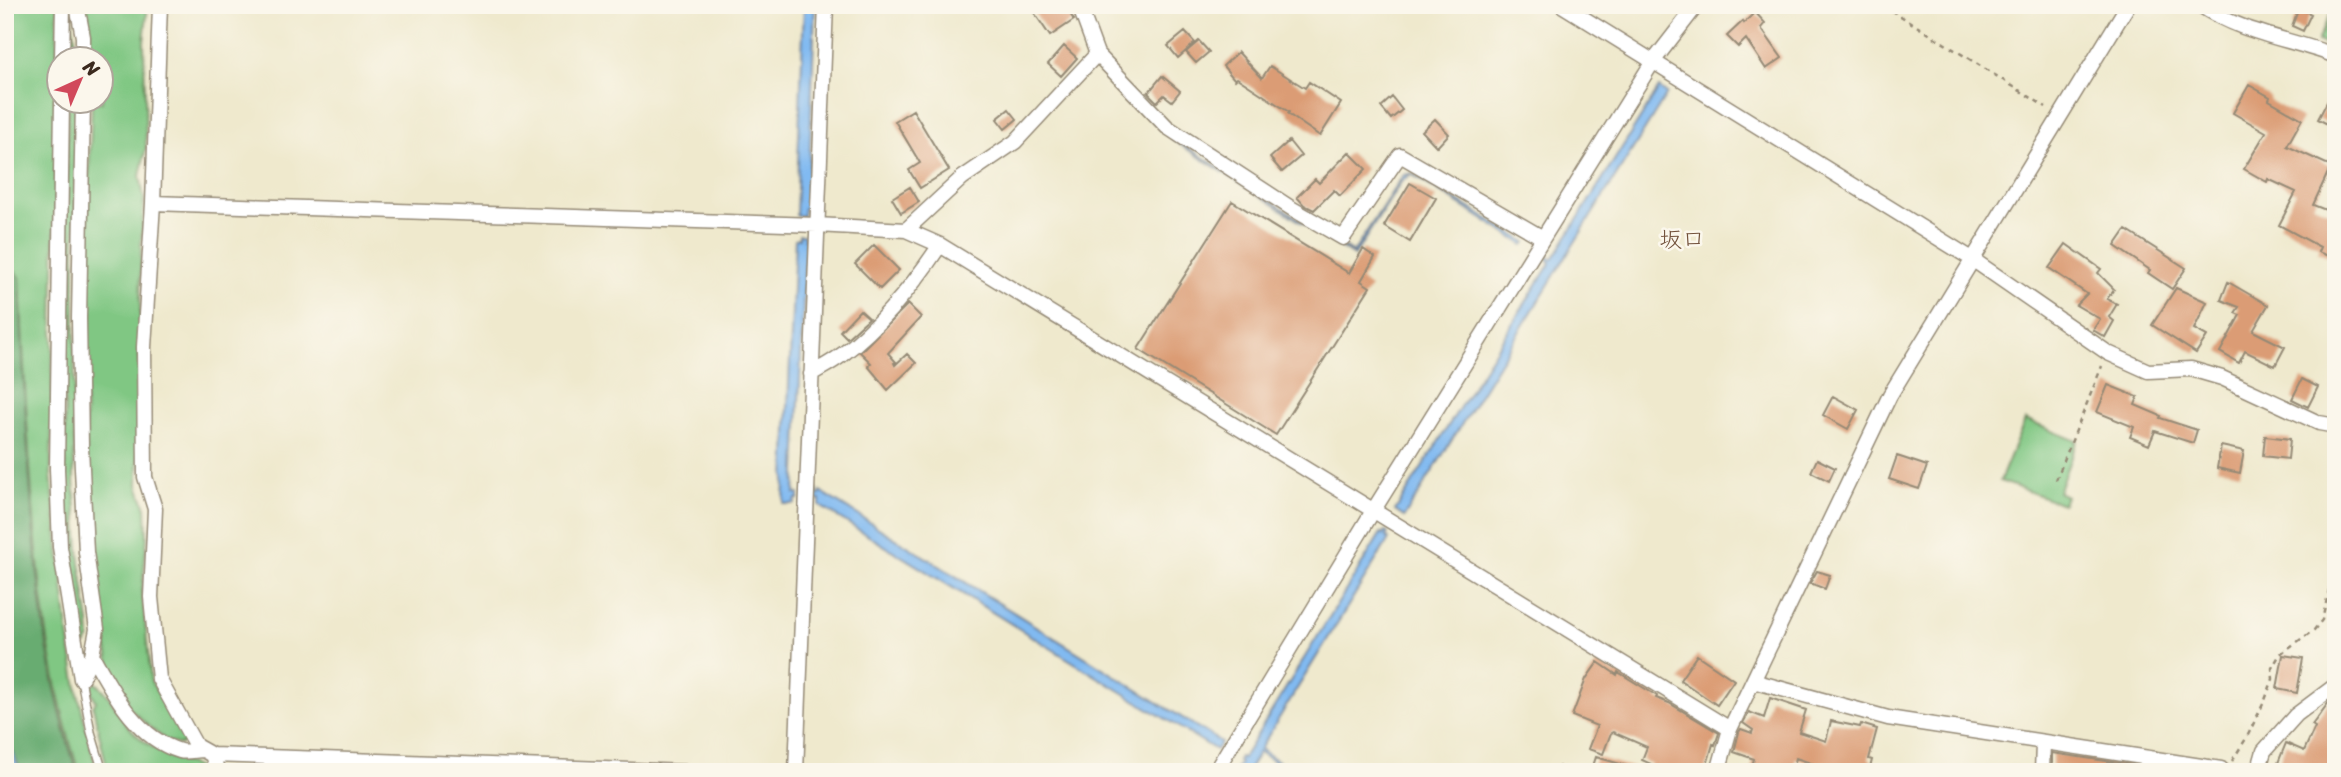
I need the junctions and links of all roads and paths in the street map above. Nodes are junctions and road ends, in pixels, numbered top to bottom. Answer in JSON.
{"nodes":[{"id":1,"x":63,"y":5,"type":"edge"},
{"id":2,"x":77,"y":5,"type":"edge"},
{"id":3,"x":160,"y":5,"type":"edge"},
{"id":4,"x":826,"y":5,"type":"edge"},
{"id":5,"x":1079,"y":5,"type":"edge"},
{"id":6,"x":1562,"y":5,"type":"edge"},
{"id":7,"x":1697,"y":5,"type":"edge"},
{"id":8,"x":1883,"y":5,"type":"edge"},
{"id":9,"x":2128,"y":5,"type":"edge"},
{"id":10,"x":2200,"y":5,"type":"edge"},
{"id":11,"x":62,"y":46,"type":"edge"},
{"id":12,"x":83,"y":46,"type":"edge"},
{"id":13,"x":1097,"y":54,"type":"junction"},
{"id":14,"x":2336,"y":56,"type":"edge"},
{"id":15,"x":1652,"y":63,"type":"junction"},
{"id":16,"x":62,"y":116,"type":"edge"},
{"id":17,"x":83,"y":116,"type":"edge"},
{"id":18,"x":2060,"y":116,"type":"junction"},
{"id":19,"x":153,"y":203,"type":"junction"},
{"id":20,"x":817,"y":225,"type":"junction"},
{"id":21,"x":906,"y":230,"type":"junction"},
{"id":22,"x":1544,"y":238,"type":"junction"},
{"id":23,"x":940,"y":245,"type":"junction"},
{"id":24,"x":1972,"y":259,"type":"junction"},
{"id":25,"x":2108,"y":354,"type":"junction"},
{"id":26,"x":811,"y":374,"type":"junction"},
{"id":27,"x":2336,"y":426,"type":"edge"},
{"id":28,"x":2056,"y":480,"type":"dead end"},
{"id":29,"x":1373,"y":511,"type":"junction"},
{"id":30,"x":2336,"y":561,"type":"edge"},
{"id":31,"x":92,"y":655,"type":"junction"},
{"id":32,"x":80,"y":679,"type":"junction"},
{"id":33,"x":1753,"y":681,"type":"junction"},
{"id":34,"x":2336,"y":685,"type":"edge"},
{"id":35,"x":1730,"y":729,"type":"junction"},
{"id":36,"x":2043,"y":743,"type":"junction"},
{"id":37,"x":207,"y":752,"type":"junction"},
{"id":38,"x":1558,"y":766,"type":"dead end"},
{"id":39,"x":2221,"y":769,"type":"joint"},
{"id":40,"x":103,"y":772,"type":"edge"},
{"id":41,"x":218,"y":772,"type":"edge"},
{"id":42,"x":687,"y":772,"type":"edge"},
{"id":43,"x":796,"y":772,"type":"edge"},
{"id":44,"x":1215,"y":772,"type":"edge"},
{"id":45,"x":1567,"y":772,"type":"edge"},
{"id":46,"x":1718,"y":772,"type":"edge"},
{"id":47,"x":2042,"y":772,"type":"edge"},
{"id":48,"x":2258,"y":772,"type":"edge"}],
"edges":[{"from":1,"to":11,"type":"street"},
{"from":2,"to":12,"type":"street"},
{"from":3,"to":19,"type":"street"},
{"from":4,"to":20,"type":"street"},
{"from":5,"to":13,"type":"street"},
{"from":6,"to":15,"type":"street"},
{"from":7,"to":15,"type":"street"},
{"from":8,"to":18,"type":"path"},
{"from":9,"to":18,"type":"street"},
{"from":10,"to":14,"type":"street"},
{"from":13,"to":21,"type":"street"},
{"from":13,"to":22,"type":"street"},
{"from":15,"to":22,"type":"street"},
{"from":15,"to":24,"type":"street"},
{"from":16,"to":32,"type":"street"},
{"from":17,"to":31,"type":"street"},
{"from":18,"to":24,"type":"street"},
{"from":19,"to":20,"type":"street"},
{"from":19,"to":37,"type":"street"},
{"from":20,"to":21,"type":"street"},
{"from":20,"to":26,"type":"street"},
{"from":21,"to":23,"type":"street"},
{"from":22,"to":29,"type":"street"},
{"from":23,"to":26,"type":"street"},
{"from":23,"to":29,"type":"street"},
{"from":24,"to":25,"type":"street"},
{"from":24,"to":33,"type":"street"},
{"from":25,"to":27,"type":"street"},
{"from":25,"to":28,"type":"path"},
{"from":26,"to":43,"type":"street"},
{"from":29,"to":35,"type":"street"},
{"from":29,"to":44,"type":"street"},
{"from":30,"to":39,"type":"path"},
{"from":31,"to":32,"type":"street"},
{"from":31,"to":37,"type":"street"},
{"from":32,"to":40,"type":"lane"},
{"from":33,"to":35,"type":"street"},
{"from":33,"to":36,"type":"street"},
{"from":34,"to":48,"type":"street"},
{"from":35,"to":46,"type":"street"},
{"from":36,"to":39,"type":"street"},
{"from":36,"to":47,"type":"street"},
{"from":37,"to":41,"type":"street"},
{"from":37,"to":42,"type":"street"},
{"from":38,"to":45,"type":"path"}]}
